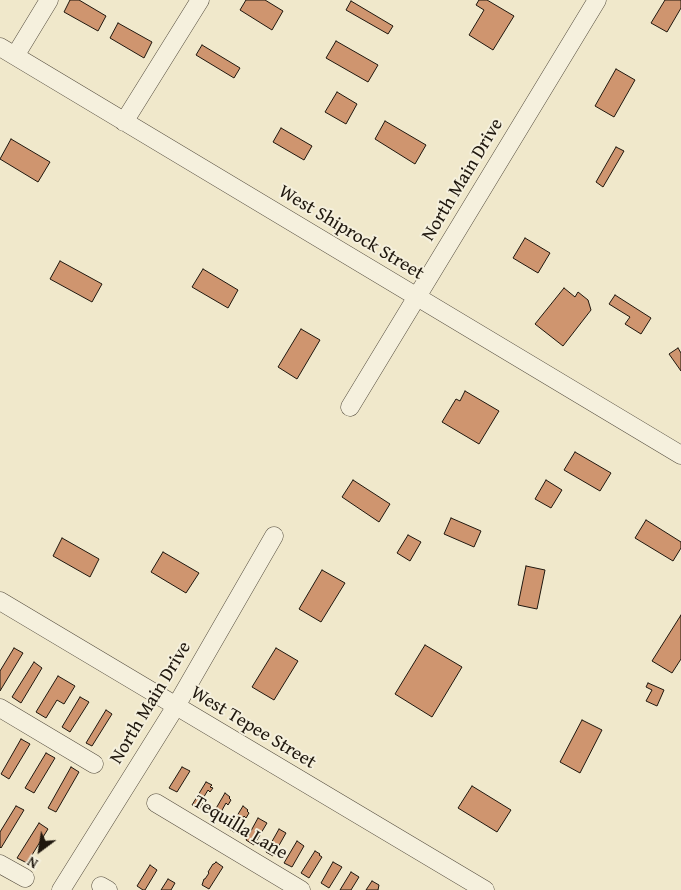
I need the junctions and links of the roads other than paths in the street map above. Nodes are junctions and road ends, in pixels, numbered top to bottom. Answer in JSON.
{"nodes":[{"id":1,"x":49,"y":0,"type":"edge"},
{"id":2,"x":200,"y":0,"type":"edge"},
{"id":3,"x":597,"y":0,"type":"edge"},
{"id":4,"x":0,"y":47,"type":"edge"},
{"id":5,"x":15,"y":56,"type":"junction"},
{"id":6,"x":124,"y":122,"type":"junction"},
{"id":7,"x":417,"y":297,"type":"junction"},
{"id":8,"x":350,"y":407,"type":"dead end"},
{"id":9,"x":681,"y":455,"type":"edge"},
{"id":10,"x":274,"y":536,"type":"dead end"},
{"id":11,"x":0,"y":601,"type":"edge"},
{"id":12,"x":176,"y":706,"type":"junction"},
{"id":13,"x":0,"y":708,"type":"edge"},
{"id":14,"x":94,"y":764,"type":"dead end"},
{"id":15,"x":156,"y":803,"type":"dead end"},
{"id":16,"x":0,"y":864,"type":"edge"},
{"id":17,"x":25,"y":878,"type":"dead end"},
{"id":18,"x":61,"y":890,"type":"edge"},
{"id":19,"x":301,"y":890,"type":"edge"},
{"id":20,"x":484,"y":890,"type":"edge"}],
"edges":[{"from":1,"to":5,"type":"street"},
{"from":2,"to":6,"type":"street"},
{"from":3,"to":7,"type":"street","name":"North Main Drive"},
{"from":4,"to":5,"type":"street","name":"West Shiprock Street"},
{"from":5,"to":6,"type":"street","name":"West Shiprock Street"},
{"from":6,"to":7,"type":"street","name":"West Shiprock Street"},
{"from":7,"to":8,"type":"street","name":"North Main Drive"},
{"from":7,"to":9,"type":"street","name":"West Shiprock Street"},
{"from":10,"to":12,"type":"street","name":"North Main Drive"},
{"from":11,"to":12,"type":"street","name":"West Tepee Street"},
{"from":12,"to":18,"type":"street","name":"North Main Drive"},
{"from":12,"to":20,"type":"street","name":"West Tepee Street"},
{"from":13,"to":14,"type":"street"},
{"from":15,"to":19,"type":"street","name":"Tequilla Lane"},
{"from":16,"to":17,"type":"street"}]}
